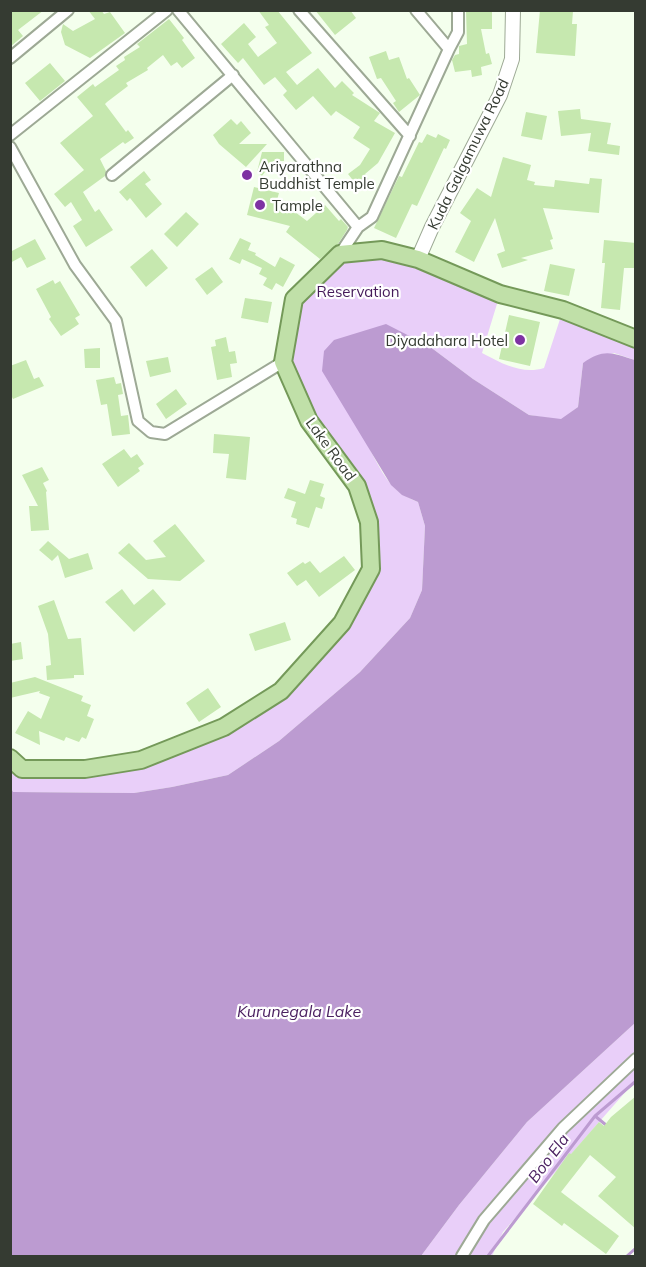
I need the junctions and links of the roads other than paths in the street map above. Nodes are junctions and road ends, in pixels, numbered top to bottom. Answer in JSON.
{"nodes":[{"id":1,"x":68,"y":10,"type":"edge"},
{"id":2,"x":167,"y":10,"type":"edge"},
{"id":3,"x":178,"y":10,"type":"edge"},
{"id":4,"x":299,"y":10,"type":"edge"},
{"id":5,"x":416,"y":10,"type":"edge"},
{"id":6,"x":458,"y":10,"type":"edge"},
{"id":7,"x":513,"y":10,"type":"edge"},
{"id":8,"x":449,"y":49,"type":"junction"},
{"id":9,"x":10,"y":58,"type":"edge"},
{"id":10,"x":233,"y":75,"type":"junction"},
{"id":11,"x":10,"y":135,"type":"edge"},
{"id":12,"x":410,"y":136,"type":"junction"},
{"id":13,"x":10,"y":147,"type":"edge"},
{"id":14,"x":112,"y":175,"type":"dead end"},
{"id":15,"x":358,"y":227,"type":"junction"},
{"id":16,"x":340,"y":254,"type":"junction"},
{"id":17,"x":418,"y":259,"type":"junction"},
{"id":18,"x":636,"y":339,"type":"edge"},
{"id":19,"x":283,"y":362,"type":"junction"},
{"id":20,"x":10,"y":758,"type":"edge"},
{"id":21,"x":636,"y":1059,"type":"edge"},
{"id":22,"x":462,"y":1257,"type":"edge"}],
"edges":[{"from":1,"to":9,"type":"street"},
{"from":2,"to":11,"type":"street"},
{"from":3,"to":10,"type":"street"},
{"from":4,"to":12,"type":"street"},
{"from":5,"to":8,"type":"street"},
{"from":6,"to":8,"type":"street"},
{"from":7,"to":17,"type":"street","name":"Kuda Galgamuwa Road"},
{"from":8,"to":12,"type":"street"},
{"from":10,"to":14,"type":"street"},
{"from":10,"to":15,"type":"street"},
{"from":12,"to":15,"type":"street"},
{"from":13,"to":19,"type":"street"},
{"from":15,"to":16,"type":"street"},
{"from":16,"to":17,"type":"main road"},
{"from":16,"to":19,"type":"main road"},
{"from":17,"to":18,"type":"main road"},
{"from":19,"to":20,"type":"main road","name":"Lake Road"},
{"from":21,"to":22,"type":"street"}]}
